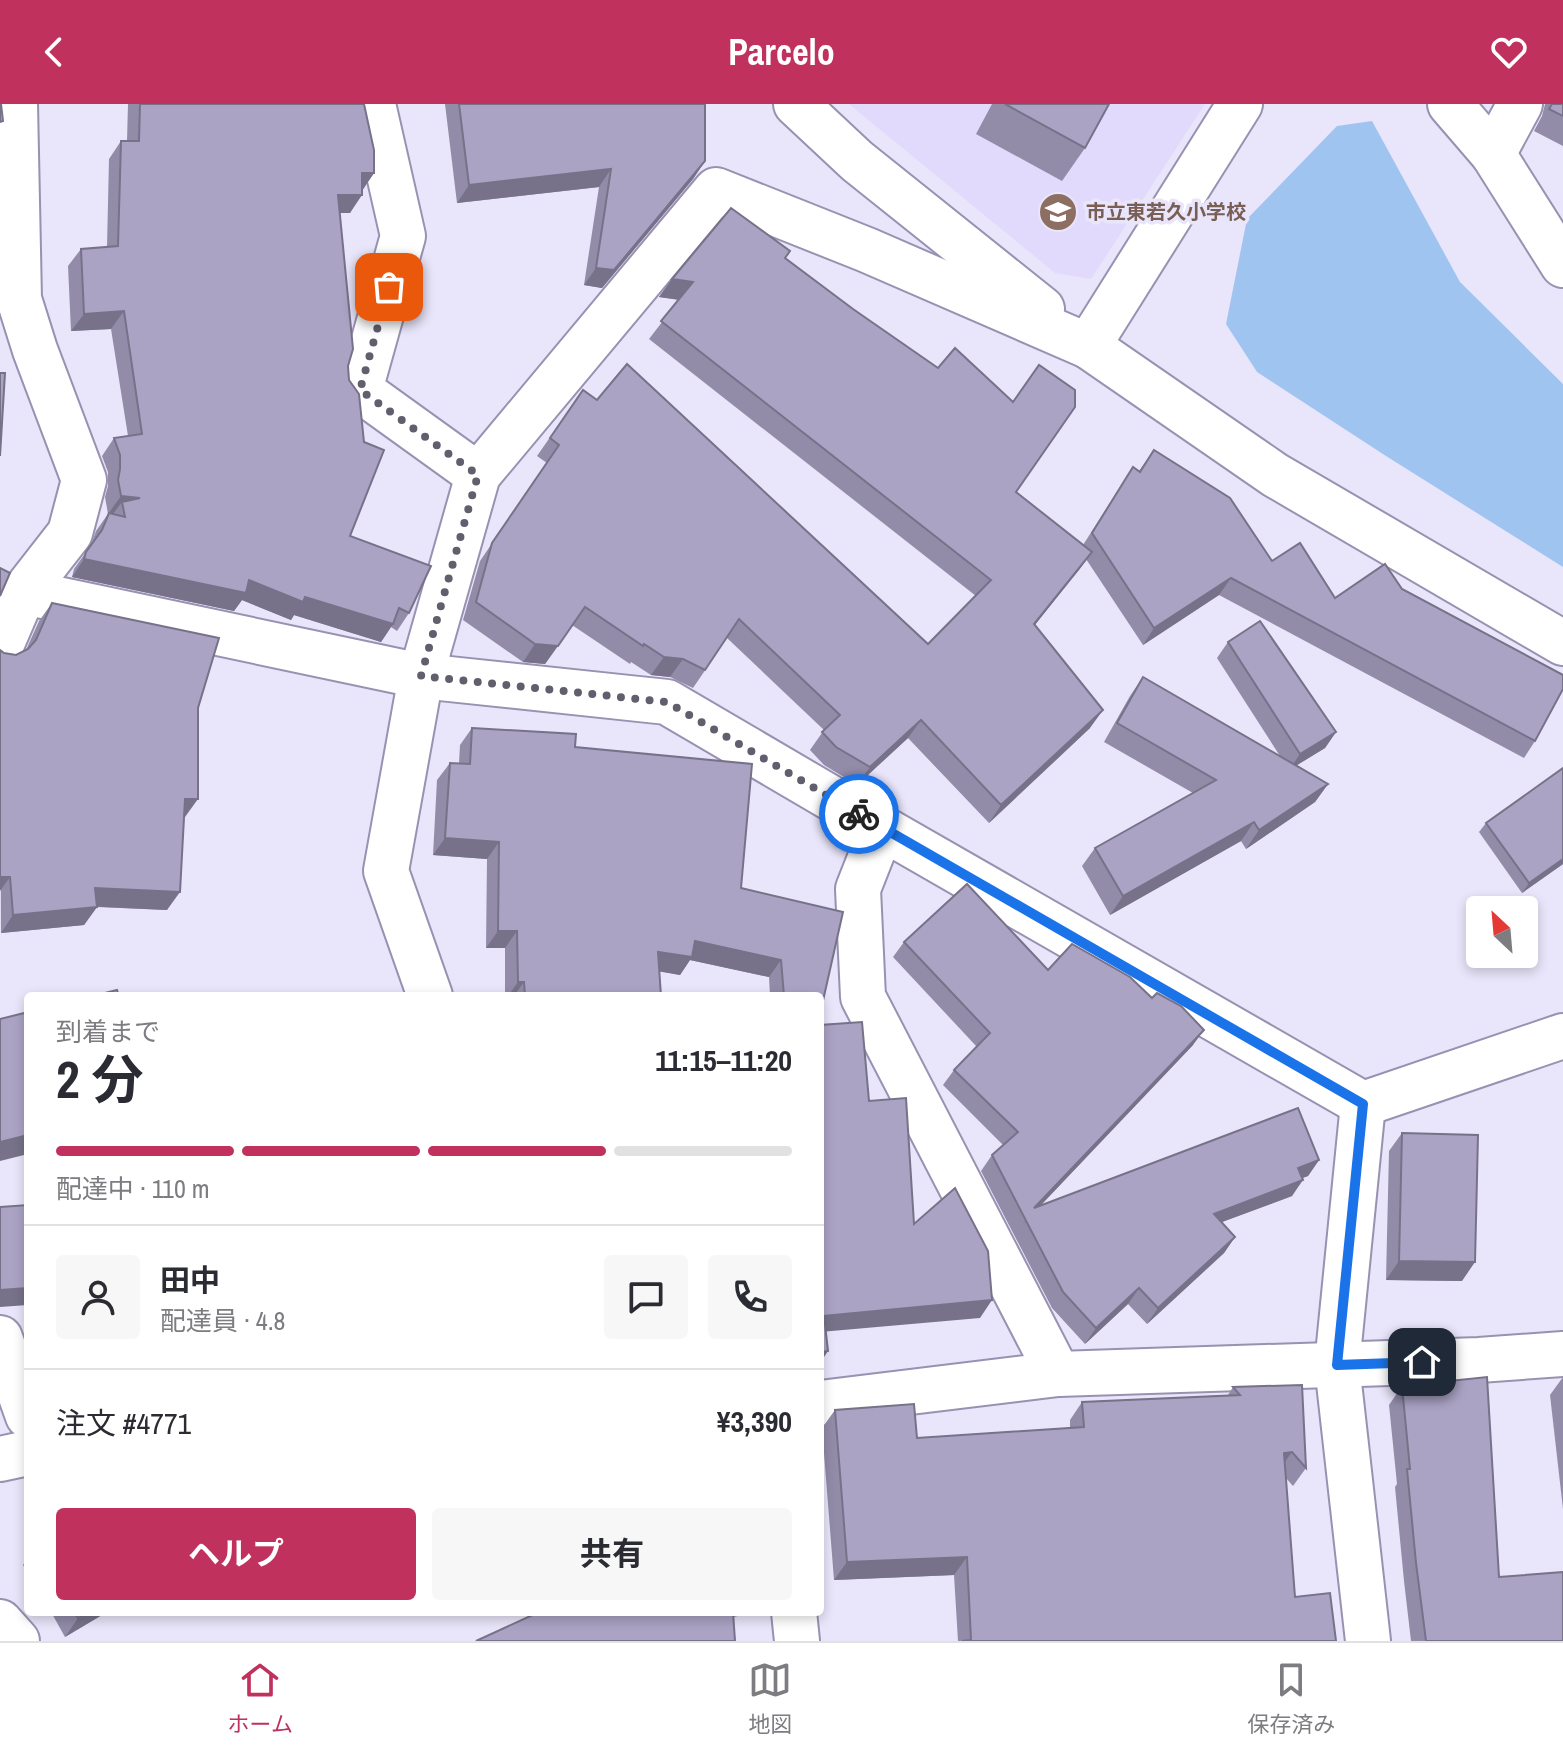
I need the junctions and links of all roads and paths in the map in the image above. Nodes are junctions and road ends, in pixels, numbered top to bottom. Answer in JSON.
{"nodes":[{"id":1,"x":15,"y":104,"type":"edge"},
{"id":2,"x":373,"y":104,"type":"edge"},
{"id":3,"x":796,"y":104,"type":"edge"},
{"id":4,"x":1240,"y":104,"type":"edge"},
{"id":5,"x":1450,"y":104,"type":"edge"},
{"id":6,"x":1520,"y":104,"type":"edge"},
{"id":7,"x":1493,"y":154,"type":"junction"},
{"id":8,"x":1563,"y":265,"type":"edge"},
{"id":9,"x":1088,"y":346,"type":"junction"},
{"id":10,"x":478,"y":475,"type":"junction"},
{"id":11,"x":24,"y":592,"type":"junction"},
{"id":12,"x":1563,"y":643,"type":"edge"},
{"id":13,"x":0,"y":648,"type":"edge"},
{"id":14,"x":421,"y":676,"type":"junction"},
{"id":15,"x":882,"y":828,"type":"junction"},
{"id":16,"x":429,"y":992,"type":"edge"},
{"id":17,"x":1563,"y":1036,"type":"edge"},
{"id":18,"x":1363,"y":1104,"type":"junction"},
{"id":19,"x":0,"y":1338,"type":"edge"},
{"id":20,"x":1563,"y":1354,"type":"edge"},
{"id":21,"x":1337,"y":1365,"type":"junction"},
{"id":22,"x":1058,"y":1374,"type":"junction"},
{"id":23,"x":824,"y":1403,"type":"edge"},
{"id":24,"x":24,"y":1405,"type":"edge"},
{"id":25,"x":24,"y":1454,"type":"edge"},
{"id":26,"x":0,"y":1459,"type":"edge"},
{"id":27,"x":794,"y":1616,"type":"edge"},
{"id":28,"x":0,"y":1622,"type":"edge"},
{"id":29,"x":17,"y":1641,"type":"edge"},
{"id":30,"x":797,"y":1641,"type":"edge"},
{"id":31,"x":1368,"y":1641,"type":"edge"}],
"edges":[{"from":1,"to":11,"type":"street"},
{"from":2,"to":10,"type":"street"},
{"from":3,"to":9,"type":"street"},
{"from":4,"to":9,"type":"street"},
{"from":5,"to":7,"type":"street"},
{"from":6,"to":7,"type":"street"},
{"from":7,"to":8,"type":"street"},
{"from":9,"to":10,"type":"street"},
{"from":9,"to":12,"type":"street"},
{"from":10,"to":14,"type":"street"},
{"from":11,"to":13,"type":"street"},
{"from":11,"to":14,"type":"street"},
{"from":14,"to":15,"type":"street"},
{"from":14,"to":16,"type":"street"},
{"from":15,"to":18,"type":"street"},
{"from":15,"to":22,"type":"street"},
{"from":17,"to":18,"type":"street"},
{"from":18,"to":21,"type":"street"},
{"from":19,"to":24,"type":"street"},
{"from":20,"to":21,"type":"street"},
{"from":21,"to":22,"type":"street"},
{"from":21,"to":31,"type":"street"},
{"from":22,"to":23,"type":"street"},
{"from":25,"to":26,"type":"street"},
{"from":27,"to":30,"type":"street"},
{"from":28,"to":29,"type":"street"}]}
